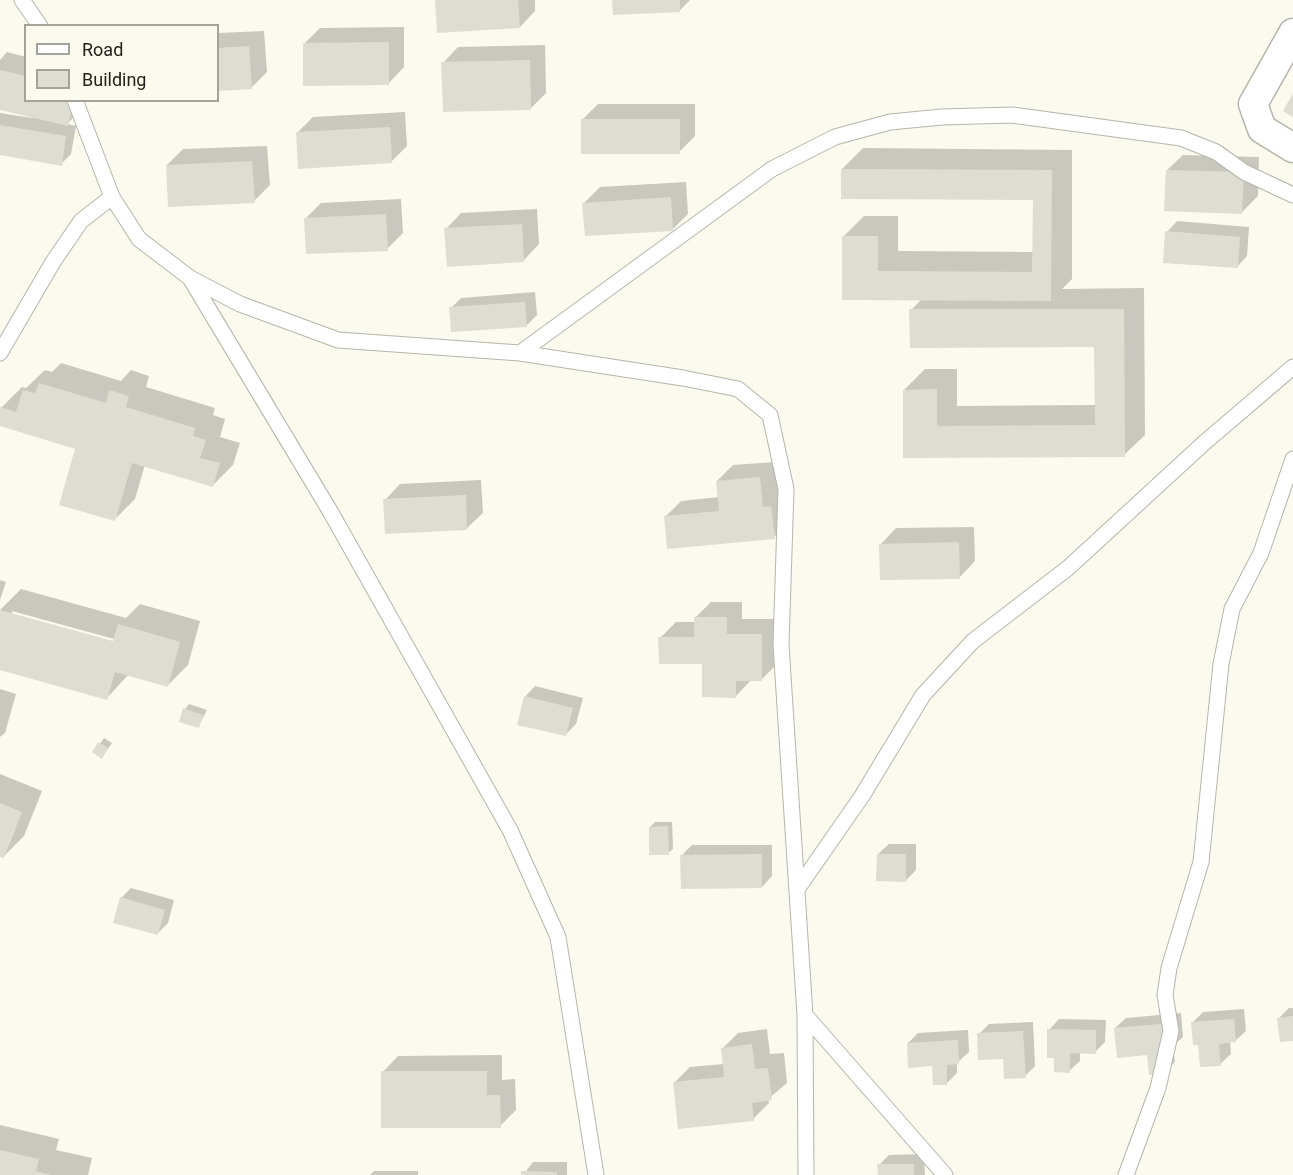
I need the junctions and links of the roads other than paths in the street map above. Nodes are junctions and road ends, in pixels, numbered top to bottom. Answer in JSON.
{"nodes":[{"id":1,"x":22,"y":0,"type":"edge"},
{"id":2,"x":39,"y":24,"type":"edge"},
{"id":3,"x":1293,"y":33,"type":"edge"},
{"id":4,"x":76,"y":102,"type":"edge"},
{"id":5,"x":1293,"y":148,"type":"edge"},
{"id":6,"x":1293,"y":195,"type":"edge"},
{"id":7,"x":112,"y":197,"type":"junction"},
{"id":8,"x":190,"y":278,"type":"junction"},
{"id":9,"x":0,"y":353,"type":"edge"},
{"id":10,"x":520,"y":353,"type":"junction"},
{"id":11,"x":1293,"y":367,"type":"edge"},
{"id":12,"x":1293,"y":459,"type":"edge"},
{"id":13,"x":798,"y":888,"type":"junction"},
{"id":14,"x":805,"y":1015,"type":"junction"},
{"id":15,"x":596,"y":1175,"type":"edge"},
{"id":16,"x":806,"y":1175,"type":"edge"},
{"id":17,"x":945,"y":1175,"type":"edge"},
{"id":18,"x":1126,"y":1175,"type":"edge"}],
"edges":[{"from":1,"to":2,"type":"lane"},
{"from":3,"to":5,"type":"street"},
{"from":4,"to":7,"type":"lane"},
{"from":6,"to":10,"type":"lane"},
{"from":7,"to":8,"type":"lane"},
{"from":7,"to":9,"type":"lane"},
{"from":8,"to":10,"type":"lane"},
{"from":8,"to":15,"type":"lane"},
{"from":10,"to":13,"type":"lane"},
{"from":11,"to":13,"type":"lane"},
{"from":12,"to":18,"type":"lane"},
{"from":13,"to":14,"type":"lane"},
{"from":14,"to":16,"type":"lane"},
{"from":14,"to":17,"type":"lane"}]}
